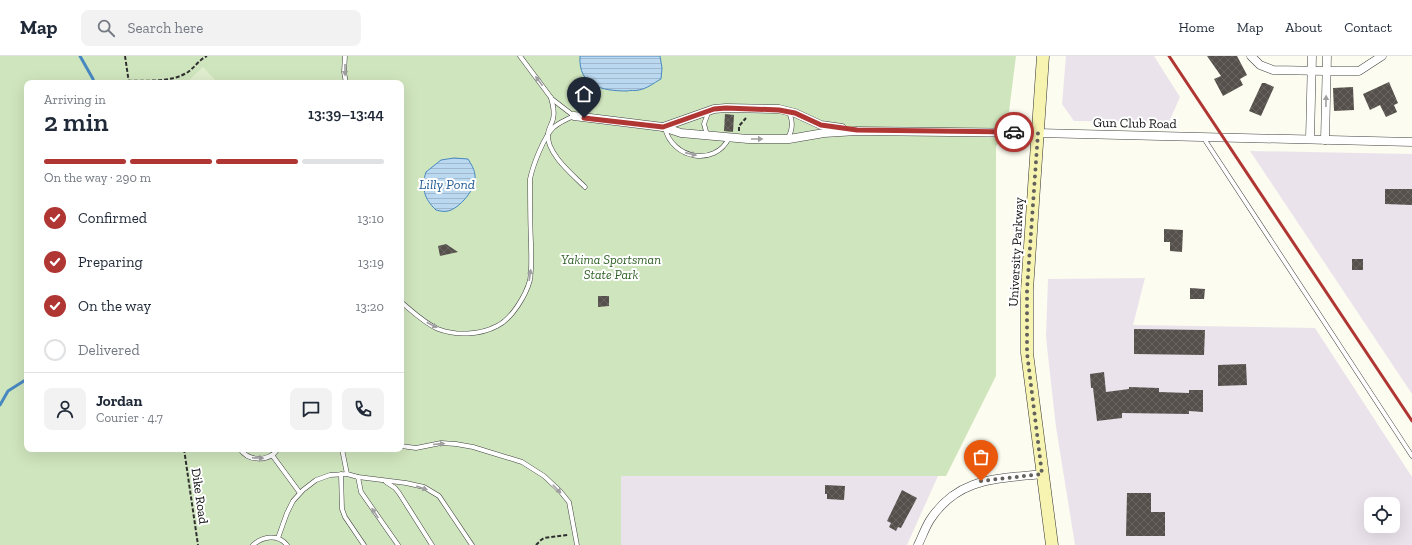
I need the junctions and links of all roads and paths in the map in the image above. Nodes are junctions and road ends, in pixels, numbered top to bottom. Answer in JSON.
{"nodes":[{"id":1,"x":125,"y":56,"type":"edge"},
{"id":2,"x":207,"y":56,"type":"edge"},
{"id":3,"x":345,"y":56,"type":"edge"},
{"id":4,"x":520,"y":56,"type":"edge"},
{"id":5,"x":1043,"y":56,"type":"edge"},
{"id":6,"x":1251,"y":56,"type":"edge"},
{"id":7,"x":1312,"y":56,"type":"edge"},
{"id":8,"x":1327,"y":56,"type":"edge"},
{"id":9,"x":1382,"y":56,"type":"edge"},
{"id":10,"x":1312,"y":71,"type":"junction"},
{"id":11,"x":1326,"y":71,"type":"junction"},
{"id":12,"x":128,"y":80,"type":"edge"},
{"id":13,"x":155,"y":80,"type":"edge"},
{"id":14,"x":345,"y":80,"type":"edge"},
{"id":15,"x":551,"y":97,"type":"junction"},
{"id":16,"x":754,"y":109,"type":"junction"},
{"id":17,"x":709,"y":111,"type":"junction"},
{"id":18,"x":789,"y":112,"type":"junction"},
{"id":19,"x":574,"y":116,"type":"junction"},
{"id":20,"x":664,"y":128,"type":"junction"},
{"id":21,"x":857,"y":130,"type":"junction"},
{"id":22,"x":1038,"y":133,"type":"junction"},
{"id":23,"x":548,"y":134,"type":"junction"},
{"id":24,"x":707,"y":135,"type":"junction"},
{"id":25,"x":729,"y":137,"type":"junction"},
{"id":26,"x":1203,"y":137,"type":"junction"},
{"id":27,"x":739,"y":138,"type":"junction"},
{"id":28,"x":787,"y":139,"type":"junction"},
{"id":29,"x":1310,"y":139,"type":"junction"},
{"id":30,"x":1325,"y":140,"type":"junction"},
{"id":31,"x":1412,"y":142,"type":"edge"},
{"id":32,"x":585,"y":187,"type":"dead end"},
{"id":33,"x":404,"y":304,"type":"edge"},
{"id":34,"x":404,"y":446,"type":"edge"},
{"id":35,"x":184,"y":452,"type":"edge"},
{"id":36,"x":242,"y":452,"type":"edge"},
{"id":37,"x":275,"y":452,"type":"edge"},
{"id":38,"x":343,"y":452,"type":"edge"},
{"id":39,"x":272,"y":455,"type":"junction"},
{"id":40,"x":1412,"y":456,"type":"edge"},
{"id":41,"x":341,"y":474,"type":"junction"},
{"id":42,"x":347,"y":474,"type":"junction"},
{"id":43,"x":1042,"y":474,"type":"junction"},
{"id":44,"x":358,"y":477,"type":"junction"},
{"id":45,"x":384,"y":480,"type":"junction"},
{"id":46,"x":300,"y":493,"type":"junction"},
{"id":47,"x":575,"y":535,"type":"junction"},
{"id":48,"x":278,"y":538,"type":"junction"},
{"id":49,"x":198,"y":545,"type":"edge"},
{"id":50,"x":253,"y":545,"type":"edge"},
{"id":51,"x":287,"y":545,"type":"edge"},
{"id":52,"x":364,"y":545,"type":"edge"},
{"id":53,"x":398,"y":545,"type":"edge"},
{"id":54,"x":432,"y":545,"type":"edge"},
{"id":55,"x":472,"y":545,"type":"edge"},
{"id":56,"x":536,"y":545,"type":"edge"},
{"id":57,"x":577,"y":545,"type":"edge"},
{"id":58,"x":918,"y":545,"type":"edge"},
{"id":59,"x":1052,"y":545,"type":"edge"}],
"edges":[{"from":1,"to":12,"type":"path"},
{"from":2,"to":13,"type":"path"},
{"from":3,"to":14,"type":"lane","one_way":true},
{"from":15,"to":4,"type":"lane","one_way":true},
{"from":5,"to":22,"type":"main road","name":"University Parkway"},
{"from":6,"to":10,"type":"street"},
{"from":7,"to":10,"type":"street"},
{"from":8,"to":11,"type":"street"},
{"from":9,"to":11,"type":"street"},
{"from":10,"to":11,"type":"street"},
{"from":10,"to":29,"type":"street"},
{"from":30,"to":11,"type":"street","one_way":true},
{"from":15,"to":19,"type":"lane"},
{"from":15,"to":23,"type":"lane"},
{"from":16,"to":17,"type":"street","name":"Gun Club Road"},
{"from":16,"to":18,"type":"street","name":"Gun Club Road"},
{"from":16,"to":27,"type":"path"},
{"from":17,"to":20,"type":"street","name":"Gun Club Road"},
{"from":17,"to":24,"type":"lane"},
{"from":18,"to":21,"type":"street","name":"Gun Club Road"},
{"from":18,"to":28,"type":"lane"},
{"from":19,"to":20,"type":"street","name":"Gun Club Road"},
{"from":19,"to":23,"type":"lane"},
{"from":20,"to":24,"type":"street","name":"Gun Club Road"},
{"from":20,"to":25,"type":"lane","one_way":true},
{"from":21,"to":22,"type":"street","name":"Gun Club Road"},
{"from":21,"to":28,"type":"street","name":"Gun Club Road"},
{"from":22,"to":26,"type":"street","name":"Gun Club Road"},
{"from":22,"to":43,"type":"main road","name":"University Parkway"},
{"from":23,"to":32,"type":"lane"},
{"from":33,"to":23,"type":"lane","one_way":true},
{"from":24,"to":25,"type":"street","name":"Gun Club Road"},
{"from":25,"to":27,"type":"street","name":"Gun Club Road"},
{"from":26,"to":29,"type":"street","name":"Gun Club Road"},
{"from":26,"to":40,"type":"lane"},
{"from":27,"to":28,"type":"street","name":"Gun Club Road","one_way":true},
{"from":29,"to":30,"type":"street","name":"Gun Club Road"},
{"from":30,"to":31,"type":"street","name":"Gun Club Road"},
{"from":34,"to":47,"type":"lane","one_way":true},
{"from":35,"to":49,"type":"path","name":"Dike Road"},
{"from":36,"to":39,"type":"lane","one_way":true},
{"from":37,"to":39,"type":"lane"},
{"from":38,"to":42,"type":"lane"},
{"from":39,"to":46,"type":"lane"},
{"from":41,"to":42,"type":"lane"},
{"from":41,"to":46,"type":"lane"},
{"from":41,"to":52,"type":"lane"},
{"from":42,"to":44,"type":"lane"},
{"from":43,"to":58,"type":"street"},
{"from":43,"to":59,"type":"main road","name":"University Parkway"},
{"from":44,"to":45,"type":"lane"},
{"from":53,"to":44,"type":"lane","one_way":true},
{"from":45,"to":54,"type":"lane"},
{"from":45,"to":55,"type":"lane","one_way":true},
{"from":46,"to":48,"type":"lane"},
{"from":47,"to":56,"type":"path"},
{"from":47,"to":57,"type":"lane"},
{"from":48,"to":50,"type":"lane"},
{"from":48,"to":51,"type":"lane"}]}
